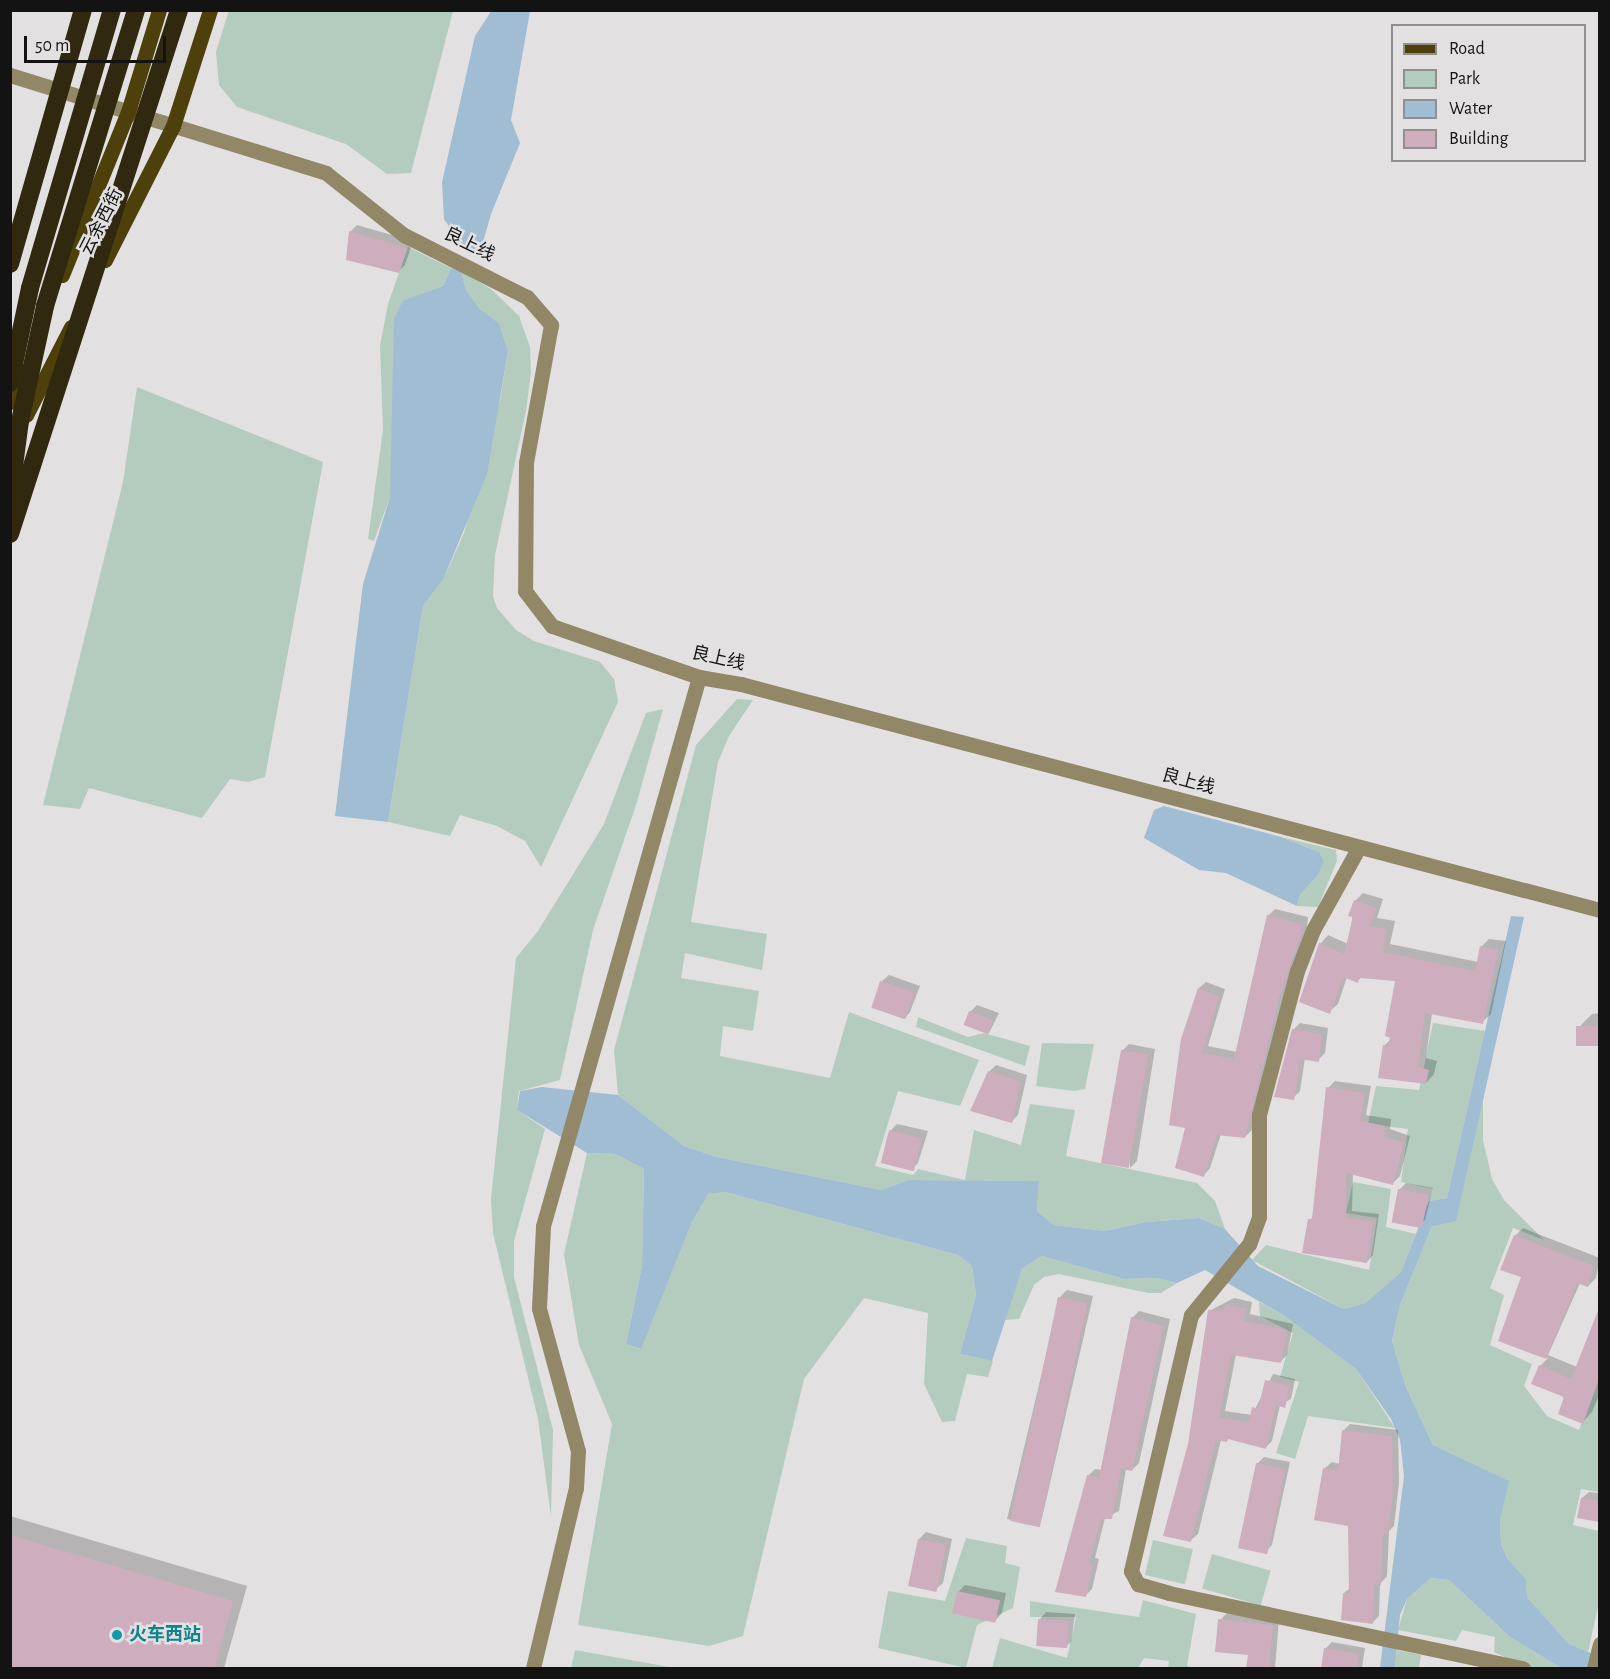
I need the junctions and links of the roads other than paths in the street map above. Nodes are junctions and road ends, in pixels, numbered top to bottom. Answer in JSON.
{"nodes":[{"id":1,"x":83,"y":10,"type":"edge"},
{"id":2,"x":112,"y":10,"type":"edge"},
{"id":3,"x":136,"y":10,"type":"edge"},
{"id":4,"x":159,"y":10,"type":"edge"},
{"id":5,"x":179,"y":10,"type":"edge"},
{"id":6,"x":210,"y":10,"type":"edge"},
{"id":7,"x":10,"y":75,"type":"edge"},
{"id":8,"x":128,"y":112,"type":"junction"},
{"id":9,"x":173,"y":126,"type":"junction"},
{"id":10,"x":10,"y":264,"type":"edge"},
{"id":11,"x":10,"y":383,"type":"edge"},
{"id":12,"x":10,"y":402,"type":"edge"},
{"id":13,"x":10,"y":444,"type":"edge"},
{"id":14,"x":10,"y":496,"type":"edge"},
{"id":15,"x":10,"y":534,"type":"edge"},
{"id":16,"x":699,"y":677,"type":"junction"},
{"id":17,"x":1359,"y":847,"type":"junction"},
{"id":18,"x":1599,"y":910,"type":"edge"},
{"id":19,"x":533,"y":1668,"type":"edge"},
{"id":20,"x":1523,"y":1668,"type":"edge"}],
"edges":[{"from":1,"to":10,"type":"highway","bridge":true},
{"from":2,"to":11,"type":"highway","bridge":true},
{"from":3,"to":14,"type":"highway","bridge":true},
{"from":4,"to":8,"type":"main road","name":"云余西街"},
{"from":5,"to":15,"type":"highway","bridge":true},
{"from":6,"to":9,"type":"main road","name":"云余西街"},
{"from":7,"to":8,"type":"street"},
{"from":8,"to":9,"type":"street"},
{"from":8,"to":12,"type":"main road","name":"云余西街"},
{"from":9,"to":13,"type":"main road","name":"云余西街"},
{"from":9,"to":16,"type":"street","name":"良上线"},
{"from":16,"to":17,"type":"street","name":"良上线"},
{"from":16,"to":19,"type":"street"},
{"from":17,"to":18,"type":"street","name":"良上线"},
{"from":17,"to":20,"type":"street"}]}
